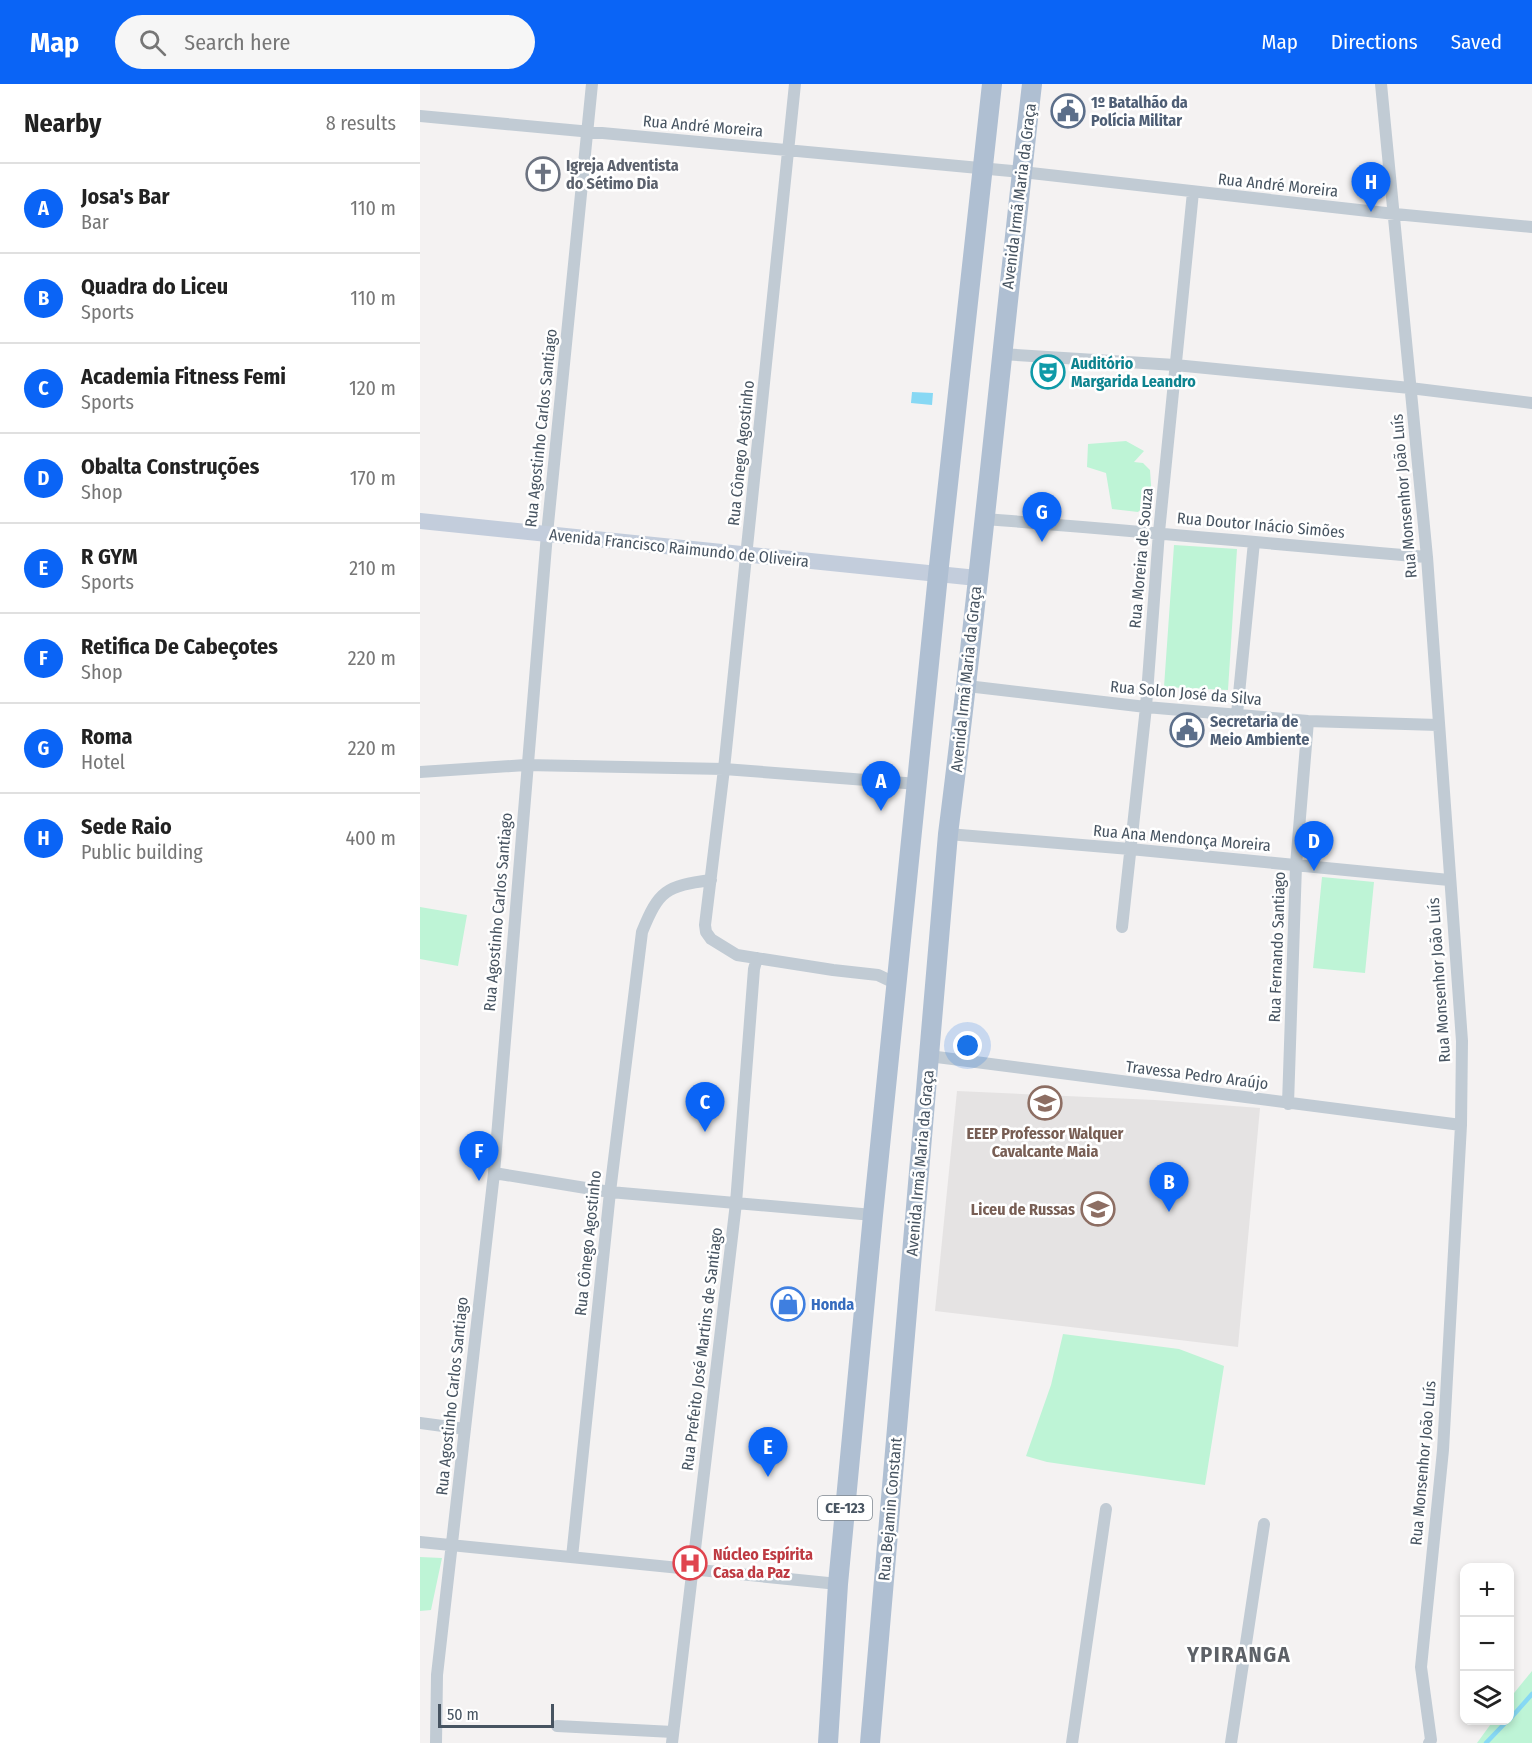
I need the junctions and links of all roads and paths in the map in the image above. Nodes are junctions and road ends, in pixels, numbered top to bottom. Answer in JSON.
{"nodes":[{"id":1,"x":592,"y":84,"type":"edge"},
{"id":2,"x":795,"y":84,"type":"edge"},
{"id":3,"x":992,"y":84,"type":"edge"},
{"id":4,"x":1032,"y":84,"type":"edge"},
{"id":5,"x":1381,"y":84,"type":"edge"},
{"id":6,"x":420,"y":116,"type":"edge"},
{"id":7,"x":587,"y":133,"type":"junction"},
{"id":8,"x":790,"y":150,"type":"junction"},
{"id":9,"x":983,"y":168,"type":"junction"},
{"id":10,"x":1022,"y":172,"type":"junction"},
{"id":11,"x":1193,"y":192,"type":"junction"},
{"id":12,"x":1395,"y":214,"type":"junction"},
{"id":13,"x":1532,"y":227,"type":"edge"},
{"id":14,"x":1001,"y":354,"type":"junction"},
{"id":15,"x":1175,"y":365,"type":"junction"},
{"id":16,"x":1410,"y":388,"type":"junction"},
{"id":17,"x":1532,"y":403,"type":"edge"},
{"id":18,"x":985,"y":519,"type":"junction"},
{"id":19,"x":420,"y":521,"type":"edge"},
{"id":20,"x":1159,"y":532,"type":"junction"},
{"id":21,"x":547,"y":534,"type":"junction"},
{"id":22,"x":1254,"y":542,"type":"junction"},
{"id":23,"x":746,"y":555,"type":"junction"},
{"id":24,"x":1427,"y":557,"type":"junction"},
{"id":25,"x":938,"y":575,"type":"junction"},
{"id":26,"x":977,"y":578,"type":"junction"},
{"id":27,"x":967,"y":686,"type":"junction"},
{"id":28,"x":1146,"y":707,"type":"junction"},
{"id":29,"x":1237,"y":714,"type":"junction"},
{"id":30,"x":1308,"y":721,"type":"junction"},
{"id":31,"x":1438,"y":725,"type":"junction"},
{"id":32,"x":526,"y":765,"type":"junction"},
{"id":33,"x":724,"y":769,"type":"junction"},
{"id":34,"x":420,"y":772,"type":"edge"},
{"id":35,"x":918,"y":784,"type":"junction"},
{"id":36,"x":948,"y":834,"type":"junction"},
{"id":37,"x":1130,"y":849,"type":"junction"},
{"id":38,"x":1296,"y":865,"type":"junction"},
{"id":39,"x":711,"y":879,"type":"junction"},
{"id":40,"x":1449,"y":880,"type":"junction"},
{"id":41,"x":1122,"y":927,"type":"dead end"},
{"id":42,"x":757,"y":958,"type":"junction"},
{"id":43,"x":897,"y":984,"type":"junction"},
{"id":44,"x":929,"y":1056,"type":"junction"},
{"id":45,"x":1288,"y":1104,"type":"junction"},
{"id":46,"x":1461,"y":1125,"type":"junction"},
{"id":47,"x":494,"y":1173,"type":"junction"},
{"id":48,"x":610,"y":1192,"type":"junction"},
{"id":49,"x":736,"y":1203,"type":"junction"},
{"id":50,"x":873,"y":1215,"type":"junction"},
{"id":51,"x":910,"y":1276,"type":"joint"},
{"id":52,"x":420,"y":1423,"type":"edge"},
{"id":53,"x":465,"y":1429,"type":"junction"},
{"id":54,"x":1106,"y":1509,"type":"dead end"},
{"id":55,"x":1264,"y":1524,"type":"dead end"},
{"id":56,"x":420,"y":1542,"type":"edge"},
{"id":57,"x":452,"y":1545,"type":"junction"},
{"id":58,"x":572,"y":1557,"type":"junction"},
{"id":59,"x":692,"y":1570,"type":"junction"},
{"id":60,"x":838,"y":1584,"type":"junction"},
{"id":61,"x":557,"y":1726,"type":"dead end"},
{"id":62,"x":672,"y":1738,"type":"edge"},
{"id":63,"x":1431,"y":1742,"type":"edge"},
{"id":64,"x":436,"y":1743,"type":"edge"},
{"id":65,"x":828,"y":1743,"type":"edge"},
{"id":66,"x":870,"y":1743,"type":"edge"},
{"id":67,"x":1072,"y":1743,"type":"edge"},
{"id":68,"x":1231,"y":1743,"type":"edge"}],
"edges":[{"from":1,"to":7,"type":"street","name":"Rua Agostinho Carlos Santiago"},
{"from":2,"to":8,"type":"street","name":"Rua Cônego Agostinho"},
{"from":3,"to":9,"type":"main road"},
{"from":4,"to":10,"type":"main road","name":"Avenida Irmã Maria da Graça"},
{"from":5,"to":12,"type":"street","name":"Rua Monsenhor João Luís"},
{"from":6,"to":7,"type":"street","name":"Rua André Moreira"},
{"from":7,"to":8,"type":"street","name":"Rua André Moreira"},
{"from":7,"to":21,"type":"street","name":"Rua Agostinho Carlos Santiago"},
{"from":8,"to":9,"type":"street","name":"Rua André Moreira"},
{"from":8,"to":23,"type":"street","name":"Rua Cônego Agostinho"},
{"from":9,"to":10,"type":"street","name":"Rua André Moreira"},
{"from":9,"to":25,"type":"main road"},
{"from":10,"to":11,"type":"street","name":"Rua André Moreira"},
{"from":10,"to":14,"type":"main road","name":"Avenida Irmã Maria da Graça"},
{"from":11,"to":12,"type":"street","name":"Rua André Moreira"},
{"from":11,"to":15,"type":"street","name":"Rua Moreira de Souza"},
{"from":12,"to":13,"type":"street","name":"Rua André Moreira"},
{"from":12,"to":16,"type":"street","name":"Rua Monsenhor João Luís"},
{"from":14,"to":15,"type":"street"},
{"from":14,"to":18,"type":"main road","name":"Avenida Irmã Maria da Graça"},
{"from":15,"to":16,"type":"street"},
{"from":15,"to":20,"type":"street","name":"Rua Moreira de Souza"},
{"from":16,"to":17,"type":"street"},
{"from":16,"to":24,"type":"street","name":"Rua Monsenhor João Luís"},
{"from":18,"to":20,"type":"street","name":"Rua Doutor Inácio Simões"},
{"from":18,"to":26,"type":"main road","name":"Avenida Irmã Maria da Graça"},
{"from":19,"to":21,"type":"street","name":"Avenida Francisco Raimundo de Oliveira"},
{"from":20,"to":22,"type":"street","name":"Rua Doutor Inácio Simões"},
{"from":20,"to":28,"type":"street","name":"Rua Moreira de Souza"},
{"from":21,"to":23,"type":"street","name":"Avenida Francisco Raimundo de Oliveira"},
{"from":21,"to":32,"type":"street","name":"Rua Agostinho Carlos Santiago"},
{"from":22,"to":24,"type":"street","name":"Rua Doutor Inácio Simões"},
{"from":22,"to":29,"type":"street"},
{"from":23,"to":25,"type":"street","name":"Avenida Francisco Raimundo de Oliveira"},
{"from":23,"to":33,"type":"street","name":"Rua Cônego Agostinho"},
{"from":24,"to":31,"type":"street","name":"Rua Monsenhor João Luís"},
{"from":25,"to":26,"type":"street","name":"Avenida Francisco Raimundo de Oliveira"},
{"from":25,"to":35,"type":"main road"},
{"from":26,"to":27,"type":"main road","name":"Avenida Irmã Maria da Graça"},
{"from":27,"to":28,"type":"street","name":"Rua Solon José da Silva"},
{"from":27,"to":36,"type":"main road","name":"Avenida Irmã Maria da Graça"},
{"from":28,"to":29,"type":"street","name":"Rua Solon José da Silva"},
{"from":28,"to":37,"type":"street","name":"Rua Moreira de Souza"},
{"from":29,"to":30,"type":"street","name":"Rua Solon José da Silva"},
{"from":30,"to":31,"type":"street","name":"Rua Solon José da Silva"},
{"from":30,"to":38,"type":"street","name":"Rua Fernando Santiago"},
{"from":31,"to":40,"type":"street","name":"Rua Monsenhor João Luís"},
{"from":32,"to":33,"type":"street"},
{"from":32,"to":34,"type":"street"},
{"from":32,"to":47,"type":"street","name":"Rua Agostinho Carlos Santiago"},
{"from":33,"to":35,"type":"street"},
{"from":33,"to":39,"type":"street","name":"Rua Cônego Agostinho"},
{"from":35,"to":43,"type":"main road"},
{"from":36,"to":37,"type":"street","name":"Rua Ana Mendonça Moreira"},
{"from":36,"to":44,"type":"main road","name":"Avenida Irmã Maria da Graça"},
{"from":37,"to":38,"type":"street","name":"Rua Ana Mendonça Moreira"},
{"from":37,"to":41,"type":"street","name":"Rua Moreira de Souza"},
{"from":38,"to":40,"type":"street","name":"Rua Ana Mendonça Moreira"},
{"from":38,"to":45,"type":"street","name":"Rua Fernando Santiago"},
{"from":39,"to":42,"type":"street","name":"Rua Cônego Agostinho"},
{"from":39,"to":48,"type":"street","name":"Rua Cônego Agostinho"},
{"from":40,"to":46,"type":"street","name":"Rua Monsenhor João Luís"},
{"from":42,"to":43,"type":"street"},
{"from":42,"to":49,"type":"street","name":"Rua Prefeito José Martins de Santiago"},
{"from":43,"to":50,"type":"main road"},
{"from":44,"to":45,"type":"street","name":"Travessa Pedro Araújo"},
{"from":44,"to":51,"type":"main road","name":"Avenida Irmã Maria da Graça"},
{"from":45,"to":46,"type":"street","name":"Travessa Pedro Araújo"},
{"from":46,"to":63,"type":"street","name":"Rua Monsenhor João Luís"},
{"from":47,"to":48,"type":"street"},
{"from":47,"to":53,"type":"street","name":"Rua Agostinho Carlos Santiago"},
{"from":48,"to":49,"type":"street"},
{"from":48,"to":58,"type":"street","name":"Rua Cônego Agostinho"},
{"from":49,"to":50,"type":"street"},
{"from":49,"to":59,"type":"street","name":"Rua Prefeito José Martins de Santiago"},
{"from":50,"to":60,"type":"main road","number":"CE-123"},
{"from":51,"to":66,"type":"main road","name":"Rua Bejamin Constant","number":"CE-123"},
{"from":52,"to":53,"type":"street"},
{"from":53,"to":57,"type":"street","name":"Rua Agostinho Carlos Santiago"},
{"from":54,"to":67,"type":"street"},
{"from":55,"to":68,"type":"street"},
{"from":56,"to":57,"type":"street"},
{"from":57,"to":58,"type":"street"},
{"from":57,"to":64,"type":"street","name":"Rua Agostinho Carlos Santiago"},
{"from":58,"to":59,"type":"street"},
{"from":59,"to":60,"type":"street"},
{"from":59,"to":62,"type":"street","name":"Rua Prefeito José Martins de Santiago"},
{"from":60,"to":65,"type":"main road","number":"CE-123"},
{"from":61,"to":62,"type":"street"}]}
